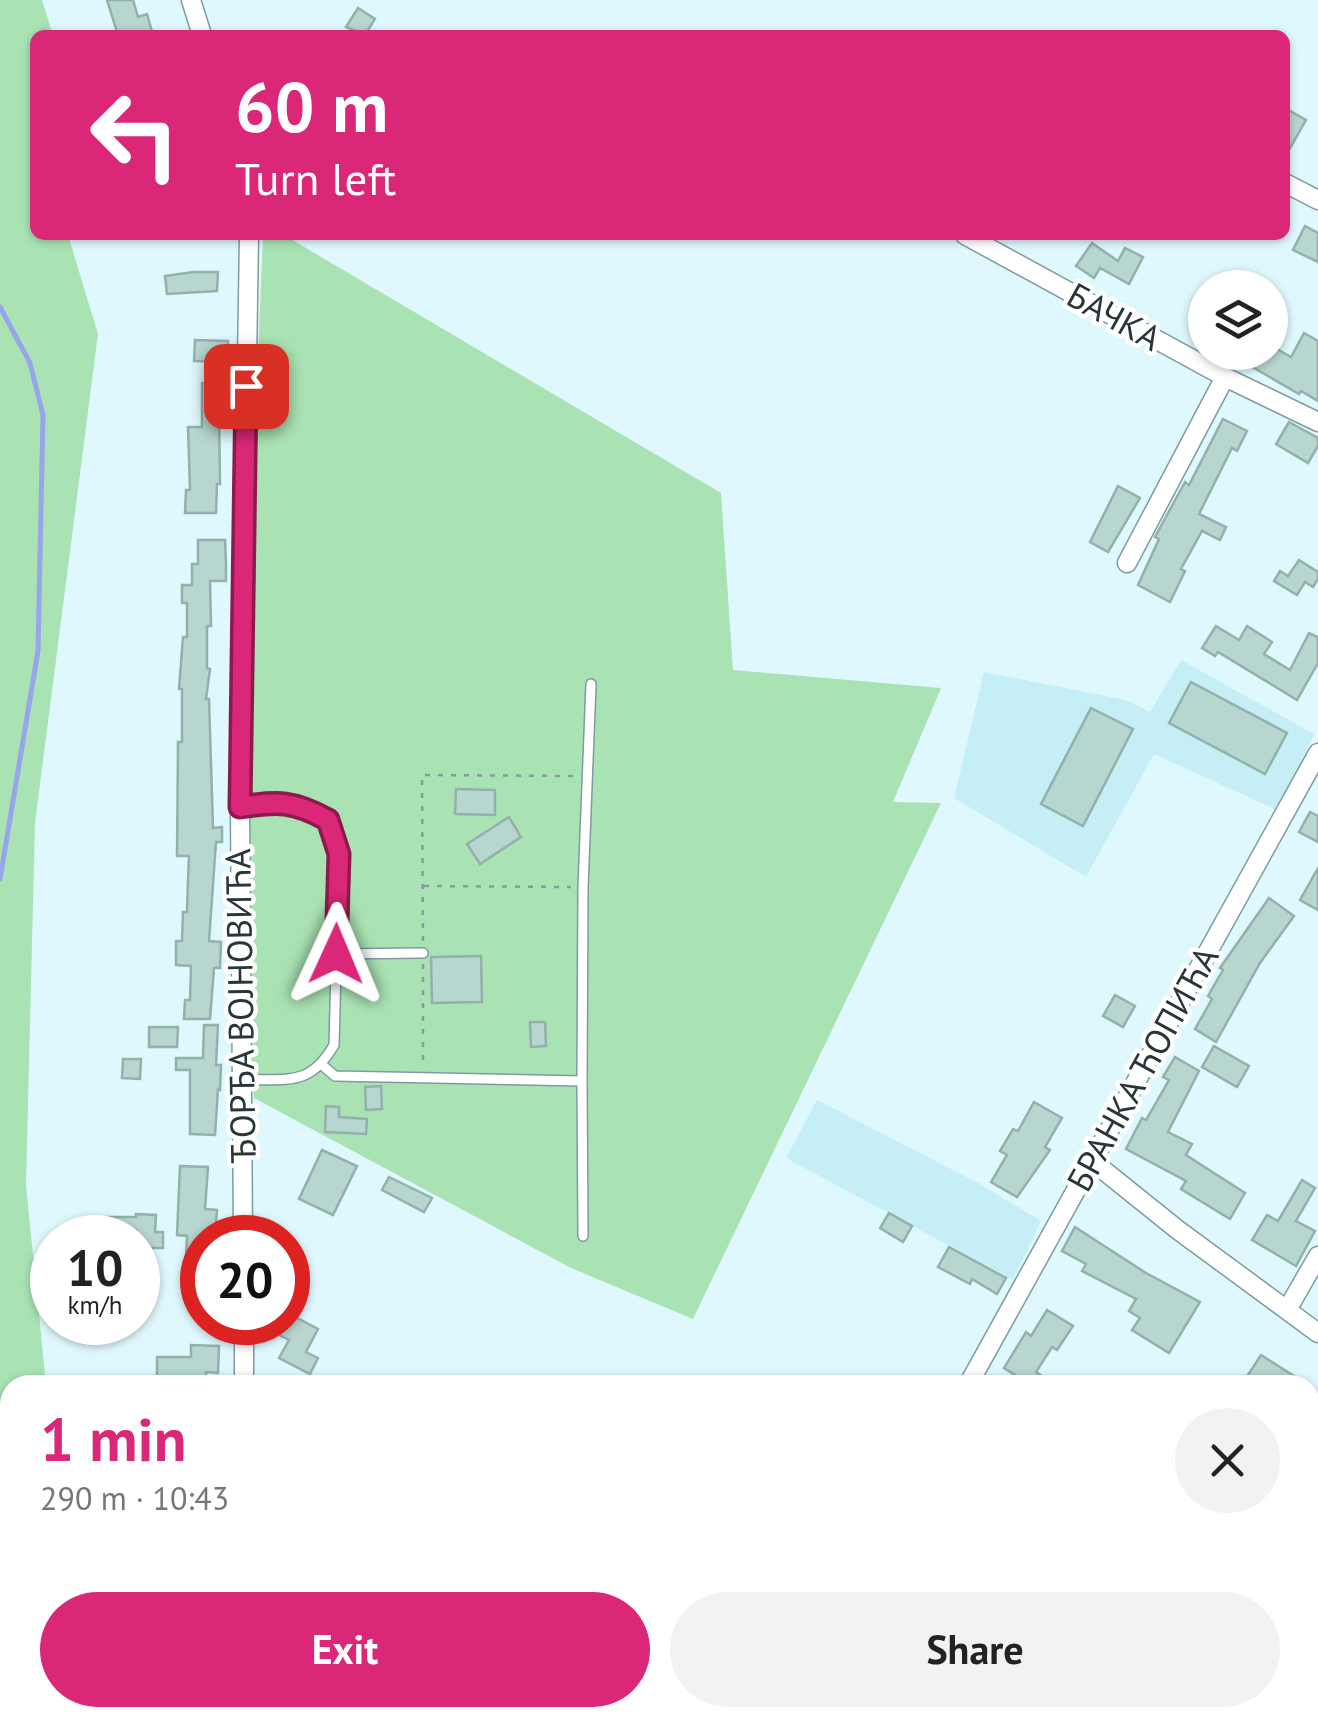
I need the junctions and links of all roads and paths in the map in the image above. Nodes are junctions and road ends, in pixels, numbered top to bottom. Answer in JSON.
{"nodes":[{"id":1,"x":191,"y":0,"type":"edge"},
{"id":2,"x":200,"y":30,"type":"edge"},
{"id":3,"x":1290,"y":186,"type":"edge"},
{"id":4,"x":1318,"y":200,"type":"edge"},
{"id":5,"x":249,"y":240,"type":"edge"},
{"id":6,"x":974,"y":240,"type":"edge"},
{"id":7,"x":1224,"y":377,"type":"junction"},
{"id":8,"x":1318,"y":422,"type":"edge"},
{"id":9,"x":1127,"y":562,"type":"dead end"},
{"id":10,"x":591,"y":684,"type":"dead end"},
{"id":11,"x":1318,"y":753,"type":"edge"},
{"id":12,"x":586,"y":776,"type":"junction"},
{"id":13,"x":240,"y":807,"type":"junction"},
{"id":14,"x":422,"y":886,"type":"junction"},
{"id":15,"x":583,"y":887,"type":"junction"},
{"id":16,"x":422,"y":953,"type":"junction"},
{"id":17,"x":336,"y":954,"type":"junction"},
{"id":18,"x":322,"y":1065,"type":"junction"},
{"id":19,"x":423,"y":1078,"type":"junction"},
{"id":20,"x":242,"y":1080,"type":"junction"},
{"id":21,"x":582,"y":1081,"type":"junction"},
{"id":22,"x":1092,"y":1161,"type":"junction"},
{"id":23,"x":243,"y":1215,"type":"edge"},
{"id":24,"x":583,"y":1236,"type":"dead end"},
{"id":25,"x":1318,"y":1256,"type":"edge"},
{"id":26,"x":1287,"y":1310,"type":"junction"},
{"id":27,"x":1318,"y":1333,"type":"edge"},
{"id":28,"x":244,"y":1345,"type":"edge"},
{"id":29,"x":244,"y":1375,"type":"edge"},
{"id":30,"x":974,"y":1375,"type":"edge"}],
"edges":[{"from":1,"to":2,"type":"street"},
{"from":3,"to":4,"type":"street"},
{"from":5,"to":13,"type":"street","name":"ЂОРЂА ВОЈНОВИЋА"},
{"from":6,"to":7,"type":"street","name":"БАЧКА"},
{"from":7,"to":8,"type":"street","name":"БАЧКА"},
{"from":7,"to":9,"type":"street"},
{"from":10,"to":12,"type":"lane"},
{"from":11,"to":22,"type":"street","name":"БРАНКА ЋОПИЋА"},
{"from":12,"to":14,"type":"path"},
{"from":12,"to":15,"type":"lane"},
{"from":13,"to":17,"type":"lane"},
{"from":13,"to":20,"type":"street","name":"ЂОРЂА ВОЈНОВИЋА"},
{"from":14,"to":15,"type":"path"},
{"from":14,"to":16,"type":"path"},
{"from":15,"to":21,"type":"lane"},
{"from":16,"to":17,"type":"lane"},
{"from":16,"to":19,"type":"path"},
{"from":17,"to":18,"type":"lane"},
{"from":18,"to":19,"type":"lane"},
{"from":18,"to":20,"type":"lane"},
{"from":19,"to":21,"type":"lane"},
{"from":20,"to":23,"type":"street","name":"ЂОРЂА ВОЈНОВИЋА"},
{"from":21,"to":24,"type":"lane"},
{"from":22,"to":26,"type":"street"},
{"from":22,"to":30,"type":"street","name":"БРАНКА ЋОПИЋА"},
{"from":25,"to":26,"type":"street"},
{"from":26,"to":27,"type":"street"},
{"from":28,"to":29,"type":"street"}]}
